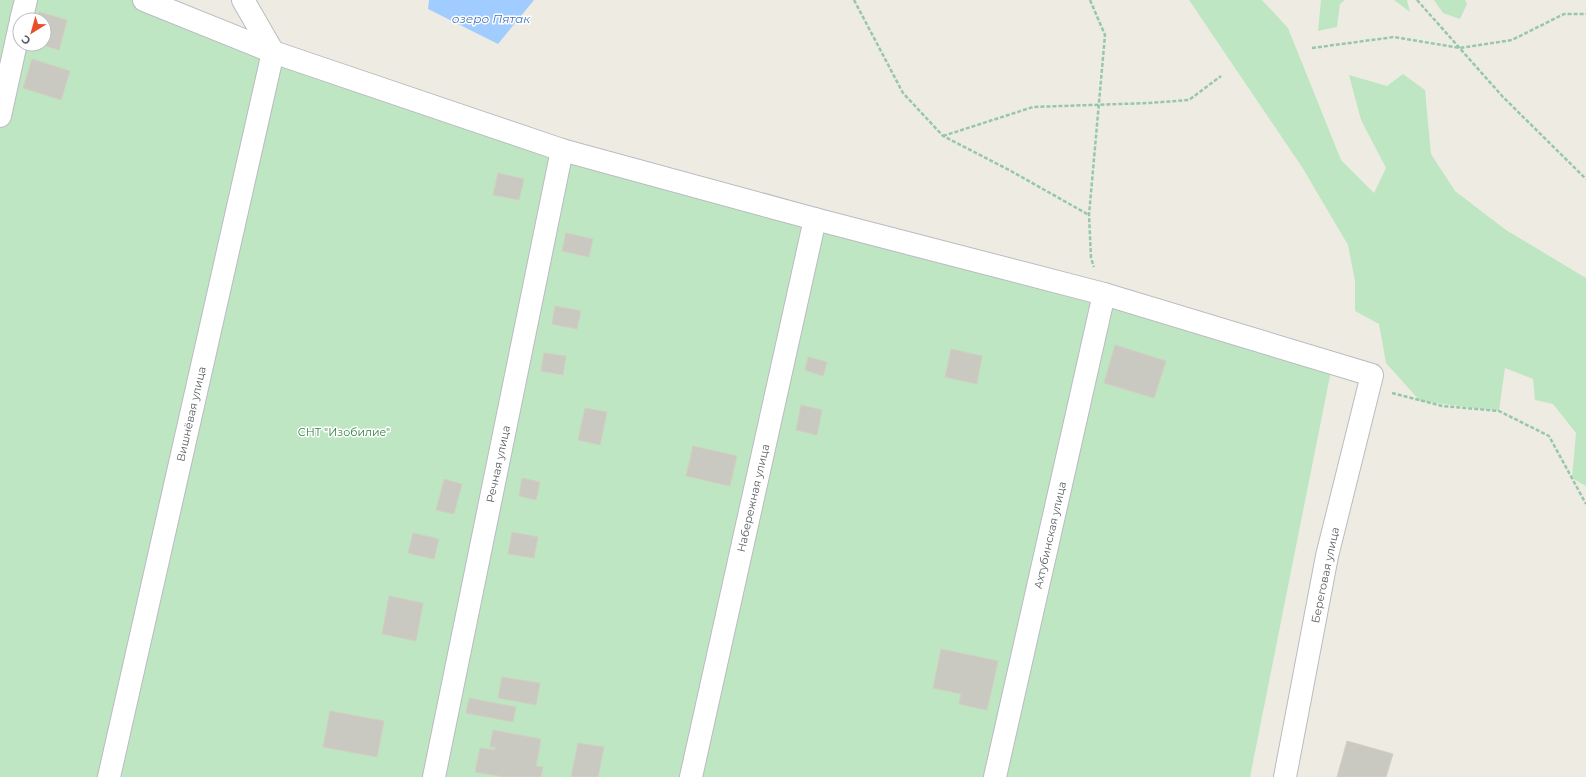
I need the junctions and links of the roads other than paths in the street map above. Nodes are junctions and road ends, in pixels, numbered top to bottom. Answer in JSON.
{"nodes":[{"id":1,"x":26,"y":0,"type":"edge"},
{"id":2,"x":144,"y":0,"type":"edge"},
{"id":3,"x":243,"y":0,"type":"edge"},
{"id":4,"x":23,"y":12,"type":"edge"},
{"id":5,"x":14,"y":52,"type":"edge"},
{"id":6,"x":273,"y":52,"type":"junction"},
{"id":7,"x":0,"y":116,"type":"edge"},
{"id":8,"x":562,"y":150,"type":"junction"},
{"id":9,"x":815,"y":219,"type":"junction"},
{"id":10,"x":1104,"y":294,"type":"junction"},
{"id":11,"x":110,"y":777,"type":"edge"},
{"id":12,"x":434,"y":777,"type":"edge"},
{"id":13,"x":691,"y":777,"type":"edge"},
{"id":14,"x":995,"y":777,"type":"edge"},
{"id":15,"x":1285,"y":777,"type":"edge"}],
"edges":[{"from":1,"to":4,"type":"street"},
{"from":2,"to":6,"type":"street"},
{"from":3,"to":6,"type":"street"},
{"from":5,"to":7,"type":"street"},
{"from":6,"to":8,"type":"street"},
{"from":6,"to":11,"type":"street","name":"Вишнёвая улица"},
{"from":8,"to":9,"type":"street"},
{"from":8,"to":12,"type":"street","name":"Речная улица"},
{"from":9,"to":10,"type":"street"},
{"from":9,"to":13,"type":"street","name":"Набережная улица"},
{"from":10,"to":14,"type":"street","name":"Ахтубинская улица"},
{"from":10,"to":15,"type":"street","name":"Береговая улица"}]}
